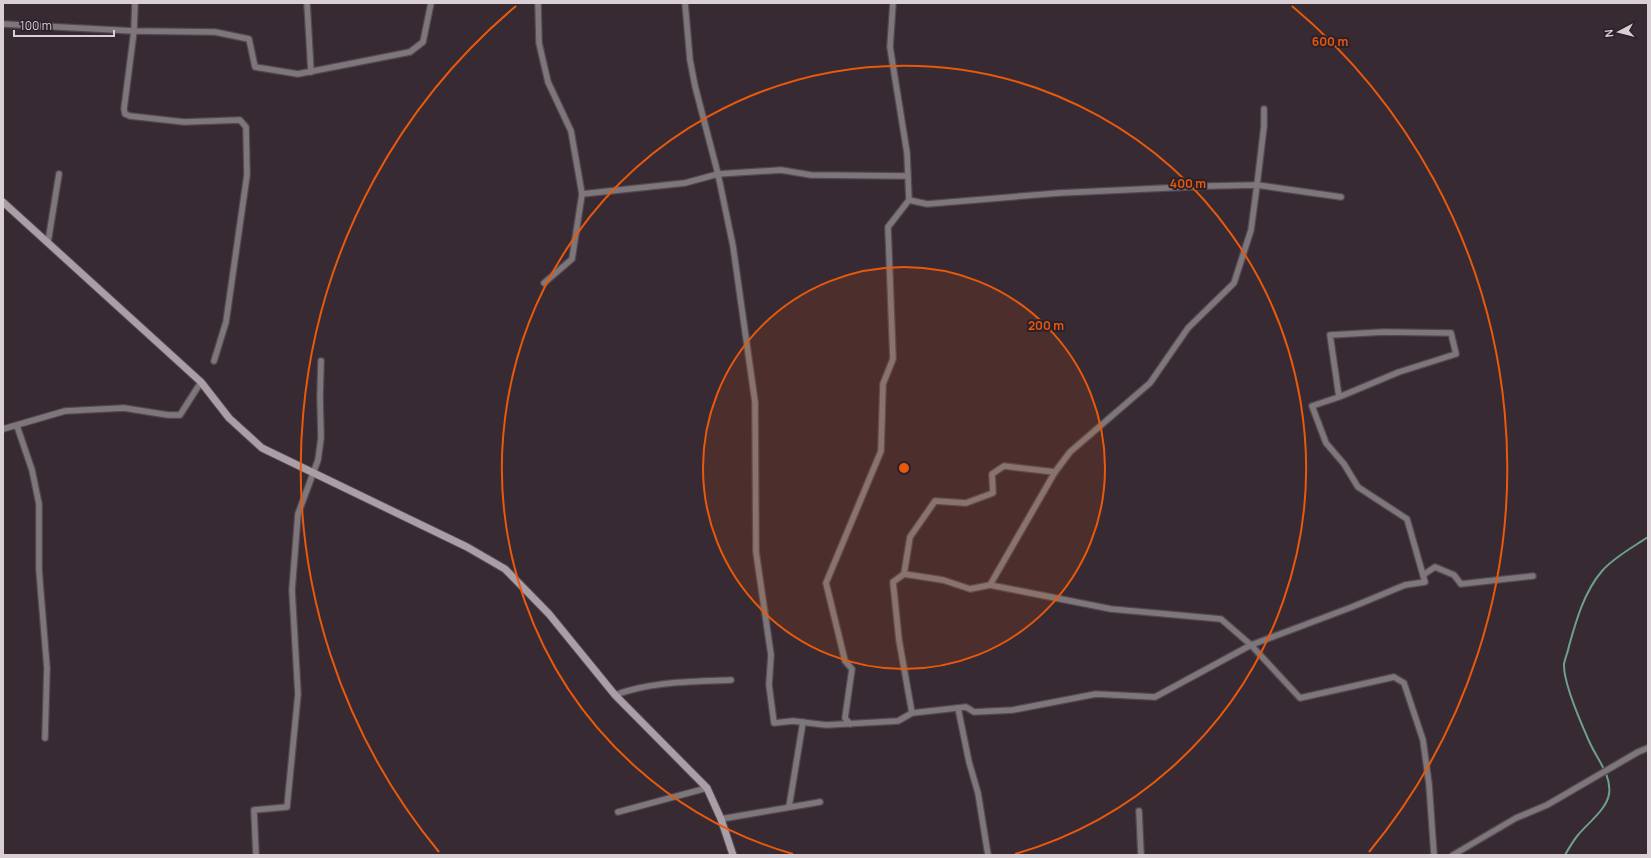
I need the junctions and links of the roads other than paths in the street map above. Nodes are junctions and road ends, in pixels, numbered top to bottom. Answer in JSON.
{"nodes":[{"id":1,"x":135,"y":3,"type":"edge"},
{"id":2,"x":308,"y":3,"type":"edge"},
{"id":3,"x":431,"y":3,"type":"edge"},
{"id":4,"x":538,"y":3,"type":"edge"},
{"id":5,"x":685,"y":3,"type":"edge"},
{"id":6,"x":893,"y":3,"type":"edge"},
{"id":7,"x":3,"y":24,"type":"edge"},
{"id":8,"x":134,"y":31,"type":"junction"},
{"id":9,"x":310,"y":72,"type":"junction"},
{"id":10,"x":1264,"y":109,"type":"dead end"},
{"id":11,"x":60,"y":174,"type":"dead end"},
{"id":12,"x":718,"y":174,"type":"junction"},
{"id":13,"x":907,"y":176,"type":"junction"},
{"id":14,"x":1257,"y":185,"type":"junction"},
{"id":15,"x":582,"y":194,"type":"junction"},
{"id":16,"x":1341,"y":197,"type":"dead end"},
{"id":17,"x":909,"y":200,"type":"junction"},
{"id":18,"x":3,"y":202,"type":"edge"},
{"id":19,"x":48,"y":242,"type":"junction"},
{"id":20,"x":544,"y":283,"type":"dead end"},
{"id":21,"x":214,"y":361,"type":"dead end"},
{"id":22,"x":321,"y":361,"type":"dead end"},
{"id":23,"x":201,"y":382,"type":"junction"},
{"id":24,"x":1339,"y":397,"type":"junction"},
{"id":25,"x":17,"y":426,"type":"junction"},
{"id":26,"x":3,"y":430,"type":"edge"},
{"id":27,"x":313,"y":472,"type":"junction"},
{"id":28,"x":1055,"y":472,"type":"junction"},
{"id":29,"x":904,"y":574,"type":"junction"},
{"id":30,"x":1423,"y":575,"type":"junction"},
{"id":31,"x":1533,"y":576,"type":"dead end"},
{"id":32,"x":990,"y":585,"type":"junction"},
{"id":33,"x":1251,"y":644,"type":"junction"},
{"id":34,"x":732,"y":680,"type":"dead end"},
{"id":35,"x":615,"y":694,"type":"junction"},
{"id":36,"x":958,"y":708,"type":"junction"},
{"id":37,"x":912,"y":713,"type":"junction"},
{"id":38,"x":803,"y":722,"type":"junction"},
{"id":39,"x":850,"y":724,"type":"junction"},
{"id":40,"x":45,"y":738,"type":"dead end"},
{"id":41,"x":1648,"y":748,"type":"edge"},
{"id":42,"x":707,"y":788,"type":"junction"},
{"id":43,"x":820,"y":802,"type":"dead end"},
{"id":44,"x":789,"y":807,"type":"junction"},
{"id":45,"x":1139,"y":810,"type":"dead end"},
{"id":46,"x":618,"y":812,"type":"dead end"},
{"id":47,"x":721,"y":819,"type":"junction"},
{"id":48,"x":256,"y":855,"type":"edge"},
{"id":49,"x":733,"y":855,"type":"edge"},
{"id":50,"x":988,"y":855,"type":"edge"},
{"id":51,"x":1141,"y":855,"type":"edge"},
{"id":52,"x":1434,"y":855,"type":"edge"},
{"id":53,"x":1453,"y":855,"type":"edge"}],
"edges":[{"from":1,"to":8,"type":"street"},
{"from":2,"to":9,"type":"street"},
{"from":3,"to":9,"type":"street"},
{"from":4,"to":15,"type":"street"},
{"from":5,"to":12,"type":"street"},
{"from":6,"to":13,"type":"street"},
{"from":7,"to":8,"type":"street"},
{"from":8,"to":9,"type":"street"},
{"from":8,"to":21,"type":"street"},
{"from":10,"to":14,"type":"street"},
{"from":11,"to":19,"type":"street"},
{"from":12,"to":13,"type":"street"},
{"from":12,"to":15,"type":"street"},
{"from":12,"to":38,"type":"street"},
{"from":13,"to":17,"type":"street"},
{"from":14,"to":16,"type":"street"},
{"from":14,"to":17,"type":"street"},
{"from":14,"to":28,"type":"street"},
{"from":15,"to":20,"type":"street"},
{"from":17,"to":39,"type":"street"},
{"from":18,"to":19,"type":"main road"},
{"from":19,"to":23,"type":"main road"},
{"from":22,"to":27,"type":"street"},
{"from":23,"to":25,"type":"street"},
{"from":23,"to":27,"type":"main road"},
{"from":24,"to":24,"type":"street"},
{"from":24,"to":30,"type":"street"},
{"from":25,"to":26,"type":"street"},
{"from":25,"to":40,"type":"street"},
{"from":27,"to":35,"type":"main road"},
{"from":27,"to":48,"type":"street"},
{"from":28,"to":29,"type":"street"},
{"from":28,"to":32,"type":"street"},
{"from":29,"to":32,"type":"street"},
{"from":29,"to":37,"type":"street"},
{"from":30,"to":31,"type":"street"},
{"from":30,"to":33,"type":"street"},
{"from":32,"to":33,"type":"street"},
{"from":33,"to":36,"type":"street"},
{"from":33,"to":52,"type":"street"},
{"from":34,"to":35,"type":"street"},
{"from":35,"to":42,"type":"main road"},
{"from":36,"to":37,"type":"street"},
{"from":36,"to":50,"type":"street"},
{"from":37,"to":39,"type":"street"},
{"from":38,"to":39,"type":"street"},
{"from":38,"to":44,"type":"street"},
{"from":41,"to":53,"type":"street"},
{"from":42,"to":46,"type":"street"},
{"from":42,"to":47,"type":"main road"},
{"from":43,"to":44,"type":"street"},
{"from":44,"to":47,"type":"street"},
{"from":45,"to":51,"type":"street"},
{"from":47,"to":49,"type":"main road"}]}
